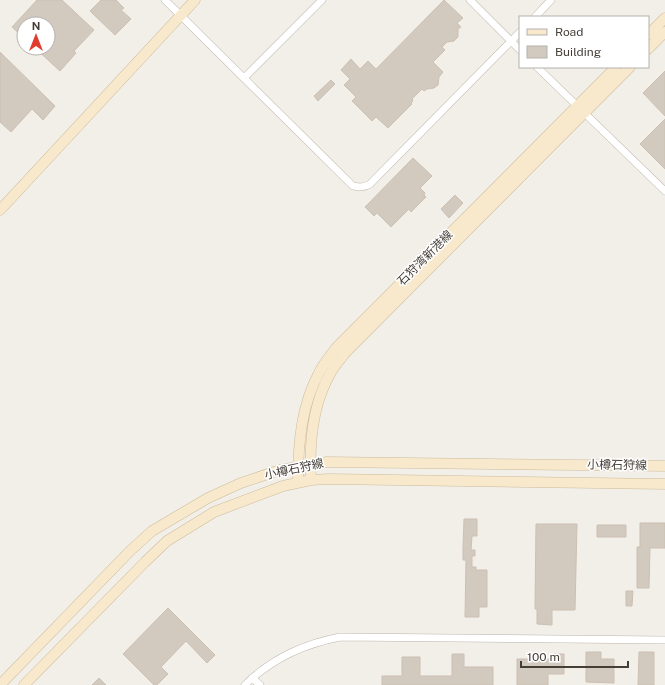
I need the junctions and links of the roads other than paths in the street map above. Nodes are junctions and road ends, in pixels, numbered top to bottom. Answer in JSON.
{"nodes":[{"id":1,"x":164,"y":0,"type":"edge"},
{"id":2,"x":195,"y":0,"type":"edge"},
{"id":3,"x":322,"y":0,"type":"edge"},
{"id":4,"x":470,"y":0,"type":"edge"},
{"id":5,"x":551,"y":0,"type":"edge"},
{"id":6,"x":180,"y":16,"type":"junction"},
{"id":7,"x":536,"y":16,"type":"edge"},
{"id":8,"x":665,"y":18,"type":"edge"},
{"id":9,"x":665,"y":32,"type":"edge"},
{"id":10,"x":519,"y":33,"type":"edge"},
{"id":11,"x":649,"y":34,"type":"edge"},
{"id":12,"x":511,"y":41,"type":"junction"},
{"id":13,"x":649,"y":48,"type":"edge"},
{"id":14,"x":519,"y":49,"type":"edge"},
{"id":15,"x":538,"y":68,"type":"edge"},
{"id":16,"x":615,"y":68,"type":"edge"},
{"id":17,"x":629,"y":68,"type":"edge"},
{"id":18,"x":244,"y":78,"type":"junction"},
{"id":19,"x":581,"y":109,"type":"junction"},
{"id":20,"x":665,"y":191,"type":"edge"},
{"id":21,"x":0,"y":210,"type":"edge"},
{"id":22,"x":310,"y":464,"type":"junction"},
{"id":23,"x":665,"y":466,"type":"edge"},
{"id":24,"x":298,"y":467,"type":"junction"},
{"id":25,"x":310,"y":480,"type":"junction"},
{"id":26,"x":298,"y":483,"type":"junction"},
{"id":27,"x":665,"y":484,"type":"edge"},
{"id":28,"x":665,"y":640,"type":"edge"},
{"id":29,"x":252,"y":678,"type":"junction"},
{"id":30,"x":0,"y":685,"type":"edge"},
{"id":31,"x":24,"y":685,"type":"edge"},
{"id":32,"x":245,"y":685,"type":"edge"},
{"id":33,"x":260,"y":685,"type":"edge"}],
"edges":[{"from":1,"to":6,"type":"street"},
{"from":2,"to":6,"type":"main road"},
{"from":3,"to":18,"type":"street"},
{"from":4,"to":12,"type":"street"},
{"from":5,"to":7,"type":"street"},
{"from":6,"to":18,"type":"street"},
{"from":6,"to":21,"type":"main road"},
{"from":8,"to":11,"type":"main road"},
{"from":9,"to":13,"type":"main road"},
{"from":10,"to":12,"type":"street"},
{"from":12,"to":14,"type":"street"},
{"from":12,"to":18,"type":"street"},
{"from":15,"to":19,"type":"street"},
{"from":16,"to":19,"type":"main road","name":"石狩湾新港線"},
{"from":17,"to":19,"type":"main road","name":"石狩湾新港線"},
{"from":19,"to":20,"type":"street"},
{"from":19,"to":22,"type":"main road","name":"石狩湾新港線"},
{"from":19,"to":24,"type":"main road","name":"石狩湾新港線"},
{"from":22,"to":23,"type":"main road","name":"小樽石狩線"},
{"from":22,"to":24,"type":"main road","name":"小樽石狩線"},
{"from":22,"to":25,"type":"main road","name":"石狩湾新港線"},
{"from":24,"to":26,"type":"main road","name":"石狩湾新港線"},
{"from":24,"to":30,"type":"main road","name":"小樽石狩線"},
{"from":25,"to":26,"type":"main road","name":"小樽石狩線"},
{"from":25,"to":27,"type":"main road","name":"小樽石狩線"},
{"from":26,"to":31,"type":"main road","name":"小樽石狩線"},
{"from":28,"to":29,"type":"street"},
{"from":29,"to":32,"type":"street"},
{"from":29,"to":33,"type":"street"}]}
